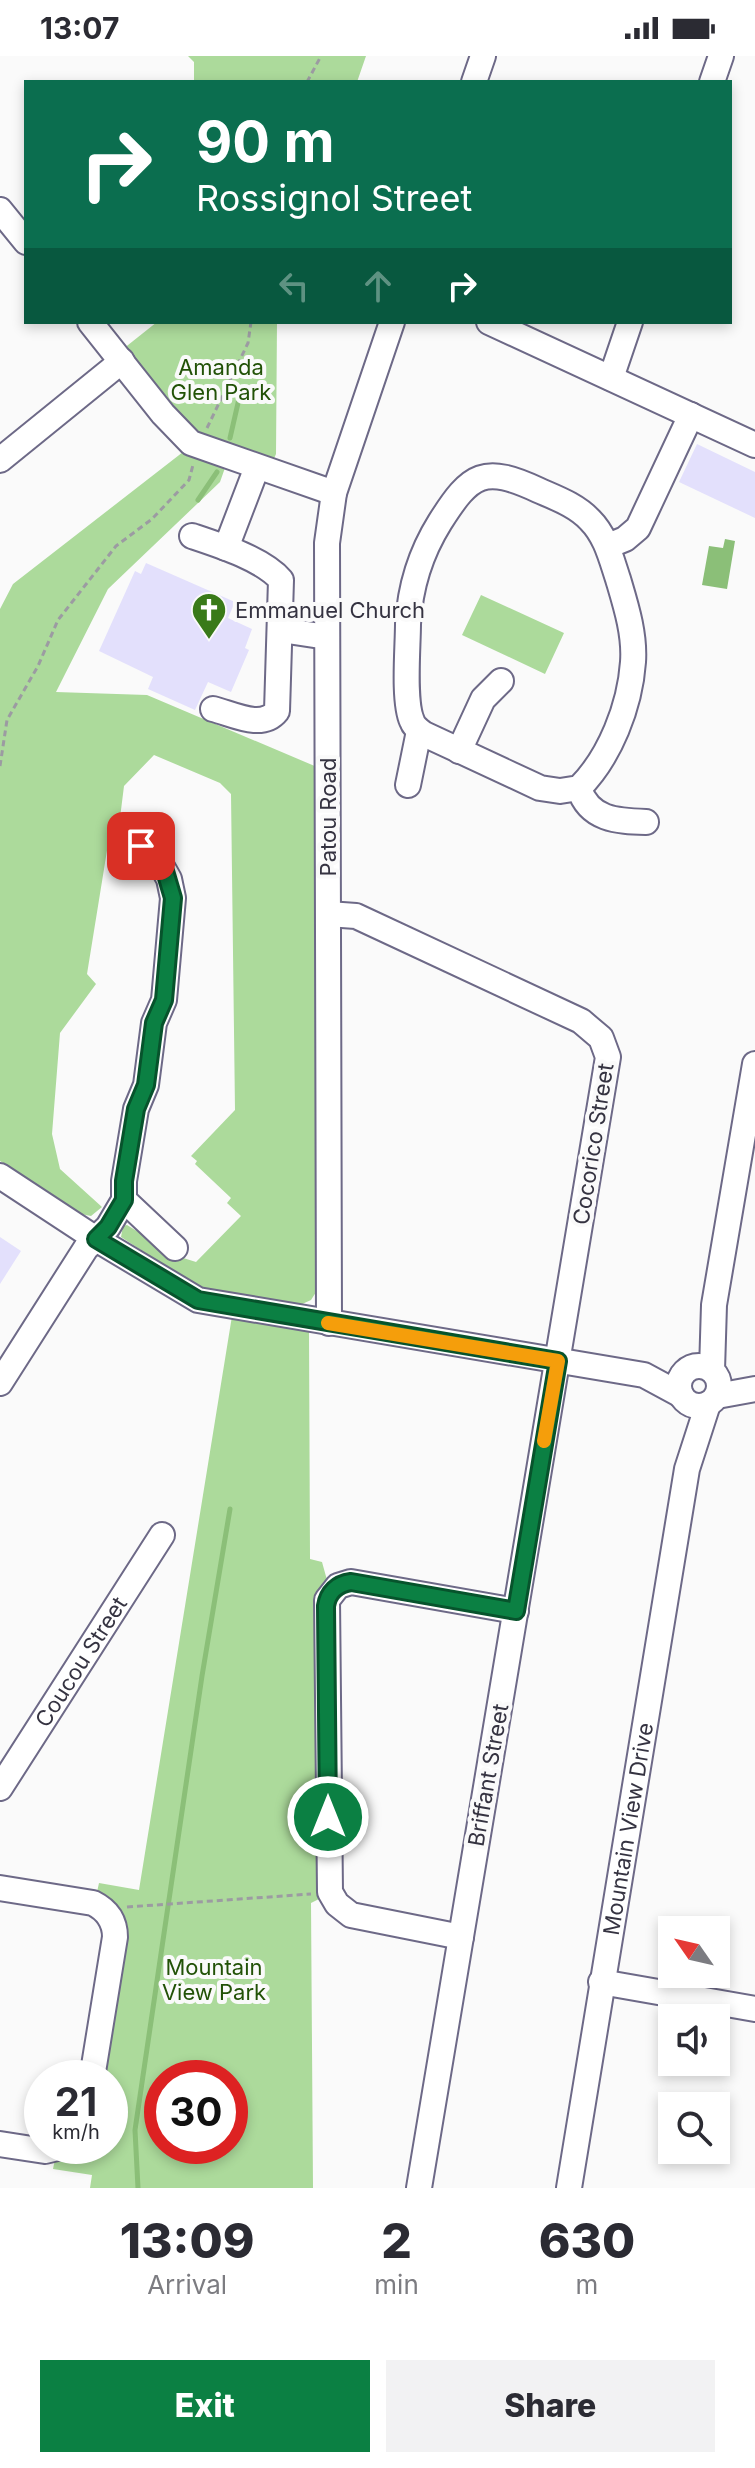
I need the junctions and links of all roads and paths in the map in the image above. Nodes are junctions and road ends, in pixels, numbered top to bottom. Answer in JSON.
{"nodes":[{"id":1,"x":321,"y":56,"type":"edge"},
{"id":2,"x":483,"y":56,"type":"edge"},
{"id":3,"x":721,"y":56,"type":"edge"},
{"id":4,"x":308,"y":80,"type":"edge"},
{"id":5,"x":475,"y":80,"type":"edge"},
{"id":6,"x":713,"y":80,"type":"edge"},
{"id":7,"x":0,"y":210,"type":"edge"},
{"id":8,"x":24,"y":240,"type":"edge"},
{"id":9,"x":92,"y":324,"type":"edge"},
{"id":10,"x":251,"y":324,"type":"edge"},
{"id":11,"x":391,"y":324,"type":"edge"},
{"id":12,"x":493,"y":324,"type":"edge"},
{"id":13,"x":629,"y":324,"type":"edge"},
{"id":14,"x":122,"y":361,"type":"junction"},
{"id":15,"x":611,"y":378,"type":"junction"},
{"id":16,"x":691,"y":415,"type":"junction"},
{"id":17,"x":755,"y":445,"type":"edge"},
{"id":18,"x":198,"y":447,"type":"junction"},
{"id":19,"x":0,"y":460,"type":"edge"},
{"id":20,"x":257,"y":467,"type":"junction"},
{"id":21,"x":334,"y":493,"type":"junction"},
{"id":22,"x":192,"y":536,"type":"dead end"},
{"id":23,"x":608,"y":546,"type":"junction"},
{"id":24,"x":226,"y":548,"type":"junction"},
{"id":25,"x":281,"y":630,"type":"junction"},
{"id":26,"x":327,"y":637,"type":"junction"},
{"id":27,"x":501,"y":681,"type":"dead end"},
{"id":28,"x":213,"y":709,"type":"dead end"},
{"id":29,"x":419,"y":731,"type":"junction"},
{"id":30,"x":459,"y":751,"type":"junction"},
{"id":31,"x":0,"y":766,"type":"edge"},
{"id":32,"x":408,"y":785,"type":"dead end"},
{"id":33,"x":579,"y":788,"type":"junction"},
{"id":34,"x":646,"y":822,"type":"dead end"},
{"id":35,"x":122,"y":830,"type":"dead end"},
{"id":36,"x":328,"y":914,"type":"junction"},
{"id":37,"x":755,"y":1064,"type":"edge"},
{"id":38,"x":0,"y":1176,"type":"edge"},
{"id":39,"x":124,"y":1200,"type":"junction"},
{"id":40,"x":743,"y":1206,"type":"edge"},
{"id":41,"x":96,"y":1239,"type":"junction"},
{"id":42,"x":175,"y":1248,"type":"dead end"},
{"id":43,"x":329,"y":1323,"type":"junction"},
{"id":44,"x":558,"y":1361,"type":"junction"},
{"id":45,"x":0,"y":1383,"type":"edge"},
{"id":46,"x":700,"y":1385,"type":"junction"},
{"id":47,"x":753,"y":1389,"type":"edge"},
{"id":48,"x":162,"y":1535,"type":"dead end"},
{"id":49,"x":516,"y":1611,"type":"junction"},
{"id":50,"x":0,"y":1788,"type":"edge"},
{"id":51,"x":0,"y":1888,"type":"edge"},
{"id":52,"x":330,"y":1892,"type":"junction"},
{"id":53,"x":95,"y":1905,"type":"junction"},
{"id":54,"x":461,"y":1937,"type":"junction"},
{"id":55,"x":601,"y":1982,"type":"junction"},
{"id":56,"x":755,"y":2009,"type":"edge"},
{"id":57,"x":95,"y":2060,"type":"edge"},
{"id":58,"x":0,"y":2144,"type":"edge"},
{"id":59,"x":24,"y":2148,"type":"edge"},
{"id":60,"x":419,"y":2188,"type":"edge"},
{"id":61,"x":569,"y":2188,"type":"edge"}],
"edges":[{"from":1,"to":4,"type":"path"},
{"from":2,"to":5,"type":"street"},
{"from":3,"to":6,"type":"street"},
{"from":7,"to":8,"type":"street"},
{"from":9,"to":14,"type":"street"},
{"from":10,"to":18,"type":"path"},
{"from":11,"to":21,"type":"street","name":"Patou Road"},
{"from":12,"to":15,"type":"street"},
{"from":13,"to":15,"type":"street"},
{"from":14,"to":18,"type":"street"},
{"from":14,"to":19,"type":"street"},
{"from":15,"to":16,"type":"street"},
{"from":16,"to":17,"type":"street"},
{"from":16,"to":23,"type":"street"},
{"from":18,"to":20,"type":"street"},
{"from":18,"to":31,"type":"path"},
{"from":20,"to":21,"type":"street"},
{"from":20,"to":24,"type":"street"},
{"from":21,"to":26,"type":"street","name":"Patou Road"},
{"from":22,"to":24,"type":"street"},
{"from":23,"to":29,"type":"street"},
{"from":23,"to":33,"type":"street"},
{"from":24,"to":25,"type":"street"},
{"from":25,"to":26,"type":"street"},
{"from":25,"to":28,"type":"street"},
{"from":26,"to":36,"type":"street","name":"Patou Road"},
{"from":27,"to":30,"type":"street"},
{"from":29,"to":30,"type":"street"},
{"from":29,"to":32,"type":"street"},
{"from":30,"to":33,"type":"street"},
{"from":33,"to":34,"type":"street"},
{"from":35,"to":39,"type":"street"},
{"from":36,"to":43,"type":"street","name":"Patou Road"},
{"from":36,"to":44,"type":"street","name":"Cocorico Street"},
{"from":37,"to":40,"type":"street","name":"Mountain View Drive"},
{"from":38,"to":41,"type":"street"},
{"from":39,"to":41,"type":"street"},
{"from":39,"to":42,"type":"street"},
{"from":40,"to":46,"type":"street","name":"Mountain View Drive"},
{"from":41,"to":43,"type":"street"},
{"from":41,"to":45,"type":"street"},
{"from":43,"to":44,"type":"street"},
{"from":44,"to":46,"type":"street"},
{"from":44,"to":49,"type":"street","name":"Briffant Street"},
{"from":46,"to":47,"type":"street"},
{"from":46,"to":55,"type":"street","name":"Mountain View Drive"},
{"from":48,"to":50,"type":"street","name":"Coucou Street"},
{"from":49,"to":52,"type":"street"},
{"from":49,"to":54,"type":"street","name":"Briffant Street"},
{"from":51,"to":53,"type":"street"},
{"from":52,"to":53,"type":"path"},
{"from":52,"to":54,"type":"street"},
{"from":53,"to":57,"type":"street"},
{"from":54,"to":60,"type":"street","name":"Briffant Street"},
{"from":55,"to":56,"type":"street"},
{"from":55,"to":61,"type":"street","name":"Mountain View Drive"},
{"from":58,"to":59,"type":"street"}]}
